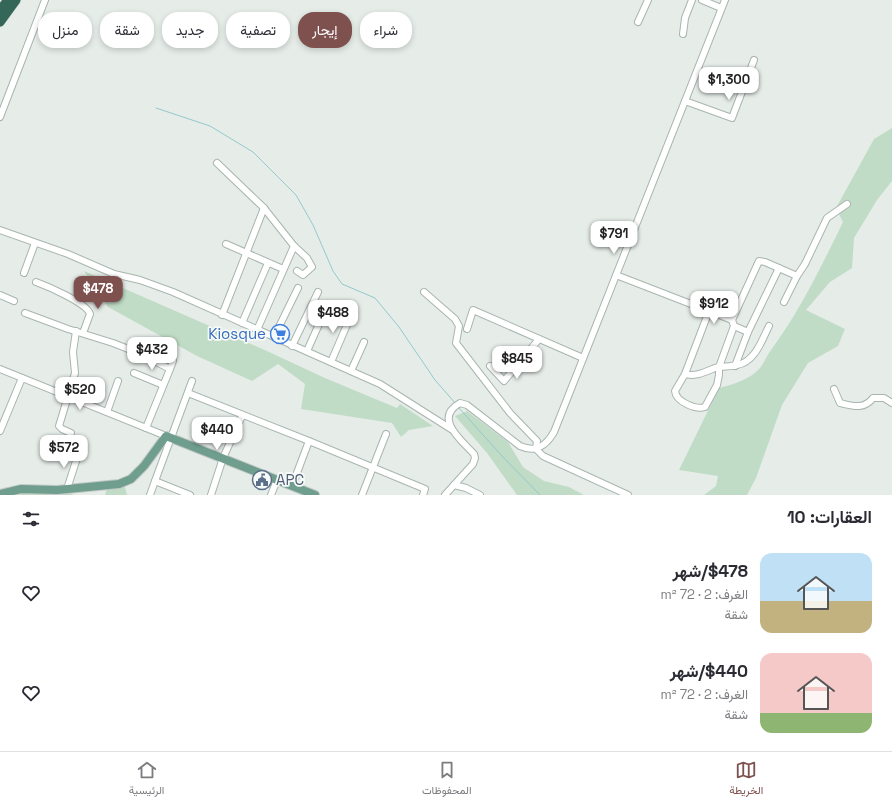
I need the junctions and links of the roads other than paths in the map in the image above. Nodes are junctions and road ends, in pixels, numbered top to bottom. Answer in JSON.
{"nodes":[{"id":1,"x":8,"y":0,"type":"edge"},
{"id":2,"x":16,"y":0,"type":"edge"},
{"id":3,"x":46,"y":0,"type":"edge"},
{"id":4,"x":648,"y":0,"type":"edge"},
{"id":5,"x":692,"y":0,"type":"edge"},
{"id":6,"x":706,"y":0,"type":"edge"},
{"id":7,"x":723,"y":4,"type":"edge"},
{"id":8,"x":0,"y":10,"type":"edge"},
{"id":9,"x":0,"y":22,"type":"edge"},
{"id":10,"x":638,"y":22,"type":"dead end"},
{"id":11,"x":683,"y":34,"type":"dead end"},
{"id":12,"x":754,"y":60,"type":"dead end"},
{"id":13,"x":685,"y":101,"type":"junction"},
{"id":14,"x":0,"y":117,"type":"edge"},
{"id":15,"x":217,"y":162,"type":"dead end"},
{"id":16,"x":847,"y":204,"type":"dead end"},
{"id":17,"x":264,"y":208,"type":"junction"},
{"id":18,"x":0,"y":230,"type":"edge"},
{"id":19,"x":35,"y":243,"type":"junction"},
{"id":20,"x":226,"y":244,"type":"dead end"},
{"id":21,"x":294,"y":246,"type":"junction"},
{"id":22,"x":246,"y":253,"type":"junction"},
{"id":23,"x":268,"y":263,"type":"junction"},
{"id":24,"x":779,"y":268,"type":"junction"},
{"id":25,"x":283,"y":269,"type":"junction"},
{"id":26,"x":297,"y":272,"type":"dead end"},
{"id":27,"x":24,"y":273,"type":"dead end"},
{"id":28,"x":616,"y":275,"type":"junction"},
{"id":29,"x":797,"y":276,"type":"junction"},
{"id":30,"x":36,"y":282,"type":"dead end"},
{"id":31,"x":298,"y":288,"type":"dead end"},
{"id":32,"x":318,"y":292,"type":"dead end"},
{"id":33,"x":424,"y":292,"type":"dead end"},
{"id":34,"x":0,"y":295,"type":"edge"},
{"id":35,"x":14,"y":301,"type":"dead end"},
{"id":36,"x":784,"y":302,"type":"dead end"},
{"id":37,"x":328,"y":304,"type":"dead end"},
{"id":38,"x":709,"y":311,"type":"junction"},
{"id":39,"x":25,"y":313,"type":"dead end"},
{"id":40,"x":352,"y":313,"type":"dead end"},
{"id":41,"x":222,"y":315,"type":"junction"},
{"id":42,"x":242,"y":323,"type":"junction"},
{"id":43,"x":733,"y":323,"type":"junction"},
{"id":44,"x":770,"y":326,"type":"dead end"},
{"id":45,"x":467,"y":329,"type":"dead end"},
{"id":46,"x":257,"y":330,"type":"junction"},
{"id":47,"x":76,"y":331,"type":"junction"},
{"id":48,"x":748,"y":332,"type":"junction"},
{"id":49,"x":83,"y":333,"type":"junction"},
{"id":50,"x":274,"y":337,"type":"junction"},
{"id":51,"x":539,"y":339,"type":"junction"},
{"id":52,"x":364,"y":342,"type":"dead end"},
{"id":53,"x":292,"y":346,"type":"junction"},
{"id":54,"x":307,"y":351,"type":"junction"},
{"id":55,"x":583,"y":358,"type":"junction"},
{"id":56,"x":174,"y":361,"type":"dead end"},
{"id":57,"x":330,"y":362,"type":"junction"},
{"id":58,"x":490,"y":366,"type":"dead end"},
{"id":59,"x":735,"y":366,"type":"junction"},
{"id":60,"x":719,"y":367,"type":"junction"},
{"id":61,"x":170,"y":368,"type":"junction"},
{"id":62,"x":0,"y":369,"type":"edge"},
{"id":63,"x":351,"y":371,"type":"junction"},
{"id":64,"x":134,"y":372,"type":"dead end"},
{"id":65,"x":685,"y":374,"type":"junction"},
{"id":66,"x":22,"y":378,"type":"junction"},
{"id":67,"x":118,"y":381,"type":"dead end"},
{"id":68,"x":192,"y":381,"type":"dead end"},
{"id":69,"x":163,"y":385,"type":"junction"},
{"id":70,"x":834,"y":389,"type":"dead end"},
{"id":71,"x":188,"y":393,"type":"junction"},
{"id":72,"x":68,"y":397,"type":"junction"},
{"id":73,"x":892,"y":403,"type":"edge"},
{"id":74,"x":107,"y":412,"type":"junction"},
{"id":75,"x":242,"y":416,"type":"junction"},
{"id":76,"x":146,"y":428,"type":"junction"},
{"id":77,"x":453,"y":430,"type":"junction"},
{"id":78,"x":0,"y":431,"type":"edge"},
{"id":79,"x":71,"y":433,"type":"dead end"},
{"id":80,"x":386,"y":434,"type":"dead end"},
{"id":81,"x":169,"y":437,"type":"junction"},
{"id":82,"x":309,"y":441,"type":"junction"},
{"id":83,"x":536,"y":449,"type":"junction"},
{"id":84,"x":78,"y":455,"type":"dead end"},
{"id":85,"x":224,"y":458,"type":"junction"},
{"id":86,"x":373,"y":468,"type":"junction"},
{"id":87,"x":277,"y":480,"type":"junction"},
{"id":88,"x":155,"y":481,"type":"junction"},
{"id":89,"x":454,"y":485,"type":"junction"},
{"id":90,"x":67,"y":489,"type":"junction"},
{"id":91,"x":294,"y":489,"type":"edge"},
{"id":92,"x":0,"y":494,"type":"edge"},
{"id":93,"x":150,"y":495,"type":"edge"},
{"id":94,"x":190,"y":495,"type":"edge"},
{"id":95,"x":211,"y":495,"type":"edge"},
{"id":96,"x":271,"y":495,"type":"edge"},
{"id":97,"x":315,"y":495,"type":"edge"},
{"id":98,"x":362,"y":495,"type":"edge"},
{"id":99,"x":423,"y":495,"type":"edge"},
{"id":100,"x":444,"y":495,"type":"edge"},
{"id":101,"x":480,"y":495,"type":"edge"},
{"id":102,"x":628,"y":495,"type":"edge"}],
"edges":[{"from":1,"to":8,"type":"highway"},
{"from":2,"to":9,"type":"highway"},
{"from":3,"to":14,"type":"street"},
{"from":4,"to":10,"type":"street"},
{"from":5,"to":11,"type":"street"},
{"from":6,"to":7,"type":"street"},
{"from":7,"to":13,"type":"street"},
{"from":12,"to":13,"type":"street"},
{"from":13,"to":28,"type":"street"},
{"from":15,"to":17,"type":"street"},
{"from":16,"to":29,"type":"street"},
{"from":17,"to":21,"type":"street"},
{"from":17,"to":22,"type":"street"},
{"from":18,"to":19,"type":"street"},
{"from":19,"to":27,"type":"street"},
{"from":19,"to":41,"type":"street"},
{"from":20,"to":22,"type":"street"},
{"from":21,"to":25,"type":"street"},
{"from":21,"to":26,"type":"street"},
{"from":22,"to":23,"type":"street"},
{"from":22,"to":41,"type":"street"},
{"from":23,"to":25,"type":"street"},
{"from":23,"to":42,"type":"street"},
{"from":24,"to":29,"type":"street"},
{"from":24,"to":43,"type":"street"},
{"from":24,"to":48,"type":"street"},
{"from":25,"to":46,"type":"street"},
{"from":28,"to":38,"type":"street"},
{"from":28,"to":55,"type":"street"},
{"from":29,"to":36,"type":"street"},
{"from":30,"to":49,"type":"street"},
{"from":31,"to":50,"type":"street"},
{"from":32,"to":53,"type":"street"},
{"from":33,"to":83,"type":"street"},
{"from":34,"to":35,"type":"street"},
{"from":37,"to":54,"type":"street"},
{"from":38,"to":43,"type":"street"},
{"from":38,"to":65,"type":"street"},
{"from":39,"to":47,"type":"street"},
{"from":40,"to":57,"type":"street"},
{"from":41,"to":42,"type":"street"},
{"from":42,"to":46,"type":"street"},
{"from":43,"to":48,"type":"street"},
{"from":43,"to":60,"type":"street"},
{"from":44,"to":59,"type":"street"},
{"from":45,"to":51,"type":"street"},
{"from":46,"to":50,"type":"street"},
{"from":47,"to":49,"type":"street"},
{"from":47,"to":72,"type":"street"},
{"from":48,"to":59,"type":"street"},
{"from":49,"to":61,"type":"street"},
{"from":50,"to":53,"type":"street"},
{"from":51,"to":55,"type":"street"},
{"from":51,"to":58,"type":"street"},
{"from":52,"to":63,"type":"street"},
{"from":53,"to":54,"type":"street"},
{"from":54,"to":57,"type":"street"},
{"from":55,"to":83,"type":"street"},
{"from":56,"to":61,"type":"street"},
{"from":57,"to":63,"type":"street"},
{"from":59,"to":60,"type":"street"},
{"from":60,"to":65,"type":"street"},
{"from":60,"to":65,"type":"street"},
{"from":61,"to":69,"type":"street"},
{"from":62,"to":66,"type":"street"},
{"from":63,"to":77,"type":"street"},
{"from":64,"to":69,"type":"street"},
{"from":66,"to":72,"type":"street"},
{"from":66,"to":78,"type":"street"},
{"from":67,"to":74,"type":"street"},
{"from":68,"to":71,"type":"street"},
{"from":69,"to":76,"type":"street"},
{"from":70,"to":73,"type":"street"},
{"from":71,"to":75,"type":"street"},
{"from":71,"to":81,"type":"street"},
{"from":72,"to":74,"type":"street"},
{"from":72,"to":79,"type":"street"},
{"from":74,"to":76,"type":"street"},
{"from":75,"to":82,"type":"street"},
{"from":75,"to":85,"type":"street"},
{"from":76,"to":81,"type":"street"},
{"from":77,"to":83,"type":"street"},
{"from":77,"to":89,"type":"street"},
{"from":80,"to":86,"type":"street"},
{"from":81,"to":85,"type":"main road"},
{"from":81,"to":88,"type":"street"},
{"from":81,"to":90,"type":"main road"},
{"from":82,"to":86,"type":"street"},
{"from":82,"to":91,"type":"street"},
{"from":83,"to":102,"type":"street"},
{"from":84,"to":90,"type":"street"},
{"from":85,"to":87,"type":"main road"},
{"from":85,"to":95,"type":"street"},
{"from":86,"to":98,"type":"street"},
{"from":86,"to":99,"type":"street"},
{"from":87,"to":91,"type":"main road"},
{"from":87,"to":96,"type":"street"},
{"from":88,"to":93,"type":"street"},
{"from":88,"to":94,"type":"street"},
{"from":89,"to":100,"type":"street"},
{"from":89,"to":101,"type":"street"},
{"from":90,"to":92,"type":"main road"},
{"from":91,"to":97,"type":"main road"}]}
